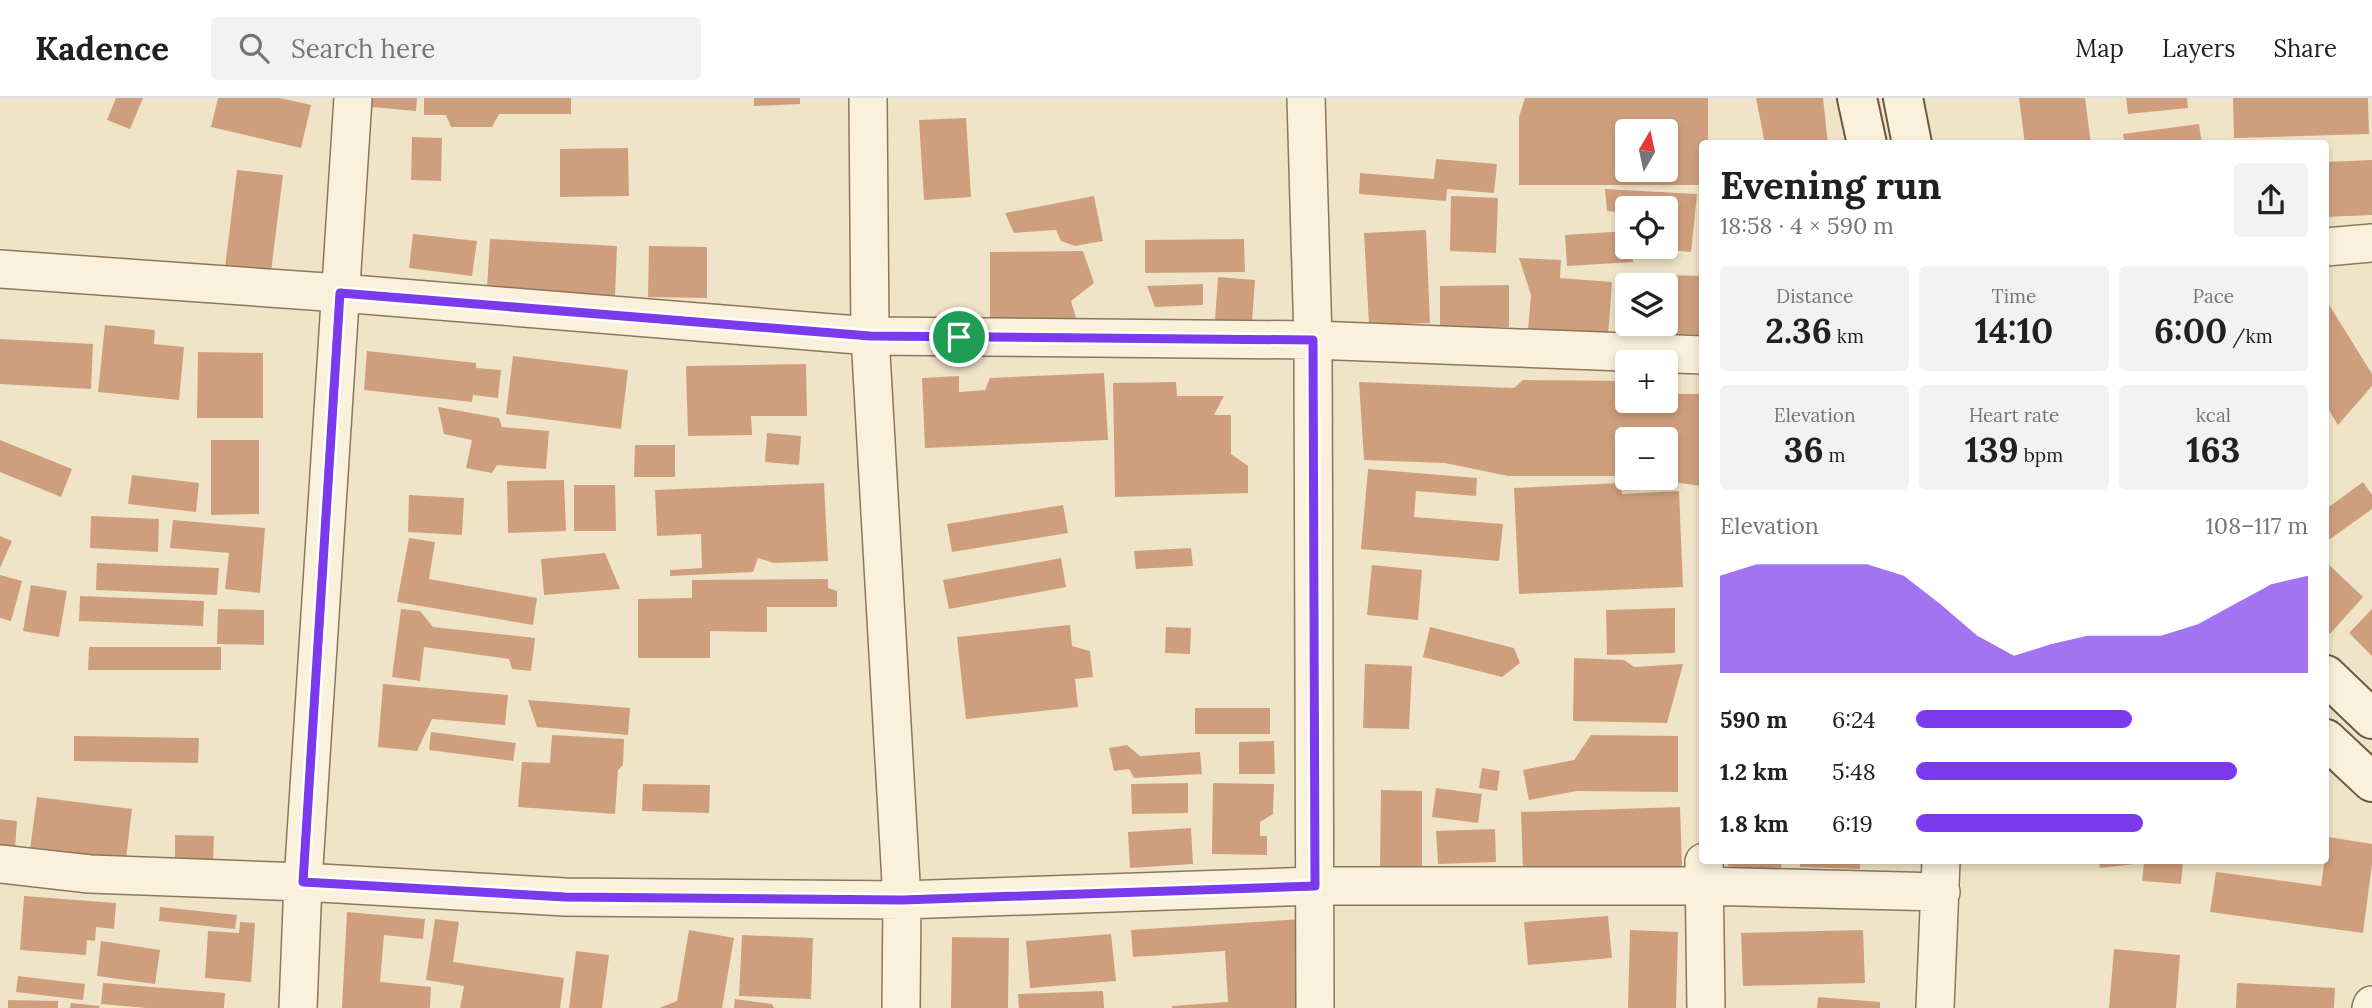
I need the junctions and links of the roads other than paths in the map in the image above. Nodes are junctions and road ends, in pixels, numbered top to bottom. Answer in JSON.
{"nodes":[{"id":1,"x":353,"y":98,"type":"edge"},
{"id":2,"x":868,"y":98,"type":"edge"},
{"id":3,"x":1306,"y":98,"type":"edge"},
{"id":4,"x":1857,"y":98,"type":"edge"},
{"id":5,"x":1903,"y":98,"type":"edge"},
{"id":6,"x":1866,"y":140,"type":"edge"},
{"id":7,"x":1911,"y":140,"type":"edge"},
{"id":8,"x":2372,"y":243,"type":"edge"},
{"id":9,"x":2329,"y":247,"type":"edge"},
{"id":10,"x":0,"y":269,"type":"edge"},
{"id":11,"x":340,"y":293,"type":"junction"},
{"id":12,"x":870,"y":336,"type":"junction"},
{"id":13,"x":1313,"y":340,"type":"junction"},
{"id":14,"x":1699,"y":355,"type":"edge"},
{"id":15,"x":2329,"y":678,"type":"edge"},
{"id":16,"x":2372,"y":719,"type":"edge"},
{"id":17,"x":2329,"y":742,"type":"edge"},
{"id":18,"x":2372,"y":782,"type":"edge"},
{"id":19,"x":0,"y":864,"type":"edge"},
{"id":20,"x":1704,"y":874,"type":"edge"},
{"id":21,"x":1941,"y":876,"type":"edge"},
{"id":22,"x":303,"y":882,"type":"junction"},
{"id":23,"x":1315,"y":886,"type":"junction"},
{"id":24,"x":902,"y":900,"type":"junction"},
{"id":25,"x":298,"y":1008,"type":"edge"},
{"id":26,"x":901,"y":1008,"type":"edge"},
{"id":27,"x":1315,"y":1008,"type":"edge"},
{"id":28,"x":1706,"y":1008,"type":"edge"},
{"id":29,"x":1935,"y":1008,"type":"edge"}],
"edges":[{"from":1,"to":11,"type":"street"},
{"from":2,"to":12,"type":"street"},
{"from":3,"to":13,"type":"street"},
{"from":4,"to":6,"type":"street"},
{"from":5,"to":7,"type":"street"},
{"from":8,"to":9,"type":"street"},
{"from":10,"to":11,"type":"street"},
{"from":11,"to":12,"type":"street"},
{"from":11,"to":22,"type":"street"},
{"from":12,"to":13,"type":"street"},
{"from":12,"to":24,"type":"street"},
{"from":13,"to":14,"type":"street"},
{"from":13,"to":23,"type":"street"},
{"from":15,"to":16,"type":"street"},
{"from":17,"to":18,"type":"street"},
{"from":19,"to":22,"type":"street"},
{"from":20,"to":21,"type":"street"},
{"from":20,"to":23,"type":"street"},
{"from":20,"to":28,"type":"street"},
{"from":21,"to":29,"type":"street"},
{"from":22,"to":24,"type":"street"},
{"from":22,"to":25,"type":"street"},
{"from":23,"to":24,"type":"street"},
{"from":23,"to":27,"type":"street"},
{"from":24,"to":26,"type":"street"}]}
